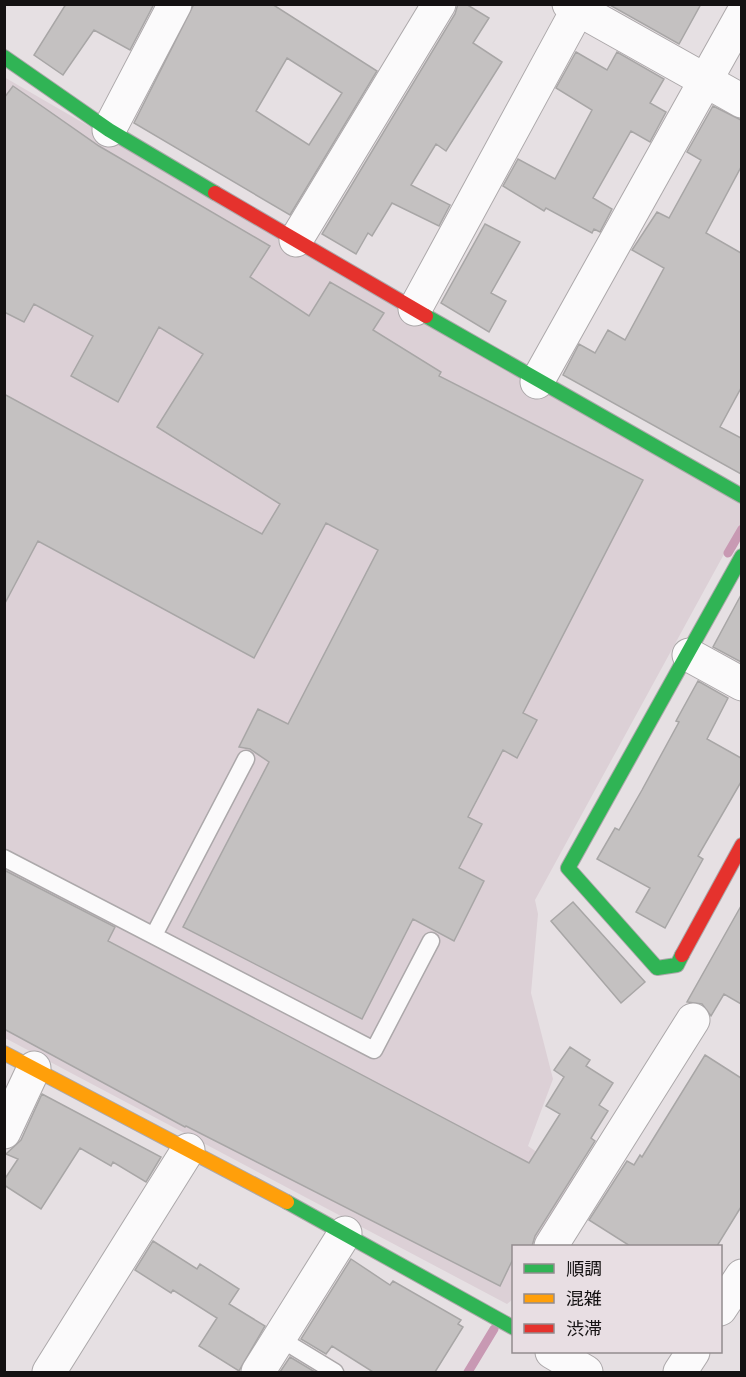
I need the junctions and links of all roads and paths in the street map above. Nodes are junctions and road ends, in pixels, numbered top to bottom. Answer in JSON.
{"nodes":[{"id":1,"x":175,"y":4,"type":"edge"},
{"id":2,"x":439,"y":4,"type":"edge"},
{"id":3,"x":574,"y":7,"type":"edge"},
{"id":4,"x":741,"y":15,"type":"edge"},
{"id":5,"x":4,"y":57,"type":"edge"},
{"id":6,"x":705,"y":81,"type":"junction"},
{"id":7,"x":741,"y":101,"type":"edge"},
{"id":8,"x":109,"y":130,"type":"junction"},
{"id":9,"x":296,"y":240,"type":"junction"},
{"id":10,"x":415,"y":309,"type":"junction"},
{"id":11,"x":537,"y":382,"type":"junction"},
{"id":12,"x":741,"y":496,"type":"edge"},
{"id":13,"x":741,"y":556,"type":"edge"},
{"id":14,"x":689,"y":655,"type":"junction"},
{"id":15,"x":741,"y":684,"type":"edge"},
{"id":16,"x":246,"y":759,"type":"dead end"},
{"id":17,"x":741,"y":845,"type":"edge"},
{"id":18,"x":4,"y":858,"type":"edge"},
{"id":19,"x":154,"y":935,"type":"junction"},
{"id":20,"x":431,"y":941,"type":"dead end"},
{"id":21,"x":693,"y":1020,"type":"dead end"},
{"id":22,"x":4,"y":1053,"type":"edge"},
{"id":23,"x":34,"y":1068,"type":"junction"},
{"id":24,"x":4,"y":1132,"type":"edge"},
{"id":25,"x":188,"y":1150,"type":"junction"},
{"id":26,"x":345,"y":1233,"type":"junction"},
{"id":27,"x":552,"y":1245,"type":"edge"},
{"id":28,"x":741,"y":1276,"type":"edge"},
{"id":29,"x":722,"y":1306,"type":"edge"},
{"id":30,"x":510,"y":1319,"type":"edge"},
{"id":31,"x":279,"y":1338,"type":"junction"},
{"id":32,"x":554,"y":1353,"type":"edge"},
{"id":33,"x":692,"y":1353,"type":"edge"},
{"id":34,"x":49,"y":1372,"type":"edge"},
{"id":35,"x":258,"y":1372,"type":"edge"},
{"id":36,"x":335,"y":1372,"type":"edge"},
{"id":37,"x":586,"y":1372,"type":"edge"},
{"id":38,"x":680,"y":1372,"type":"edge"}],
"edges":[{"from":1,"to":8,"type":"street"},
{"from":2,"to":9,"type":"street"},
{"from":3,"to":6,"type":"street"},
{"from":3,"to":10,"type":"street"},
{"from":4,"to":6,"type":"street"},
{"from":5,"to":8,"type":"street"},
{"from":6,"to":7,"type":"street"},
{"from":6,"to":11,"type":"street"},
{"from":8,"to":9,"type":"street"},
{"from":9,"to":10,"type":"street"},
{"from":10,"to":11,"type":"street"},
{"from":11,"to":12,"type":"street"},
{"from":13,"to":14,"type":"street"},
{"from":14,"to":15,"type":"street"},
{"from":14,"to":17,"type":"street"},
{"from":16,"to":19,"type":"lane"},
{"from":18,"to":19,"type":"lane"},
{"from":19,"to":20,"type":"lane"},
{"from":21,"to":27,"type":"street"},
{"from":22,"to":23,"type":"street"},
{"from":23,"to":24,"type":"street"},
{"from":23,"to":25,"type":"street"},
{"from":25,"to":26,"type":"street"},
{"from":25,"to":34,"type":"street"},
{"from":26,"to":30,"type":"street"},
{"from":26,"to":31,"type":"street"},
{"from":28,"to":29,"type":"street"},
{"from":31,"to":35,"type":"street"},
{"from":31,"to":36,"type":"lane"},
{"from":32,"to":37,"type":"street"},
{"from":33,"to":38,"type":"street"}]}
